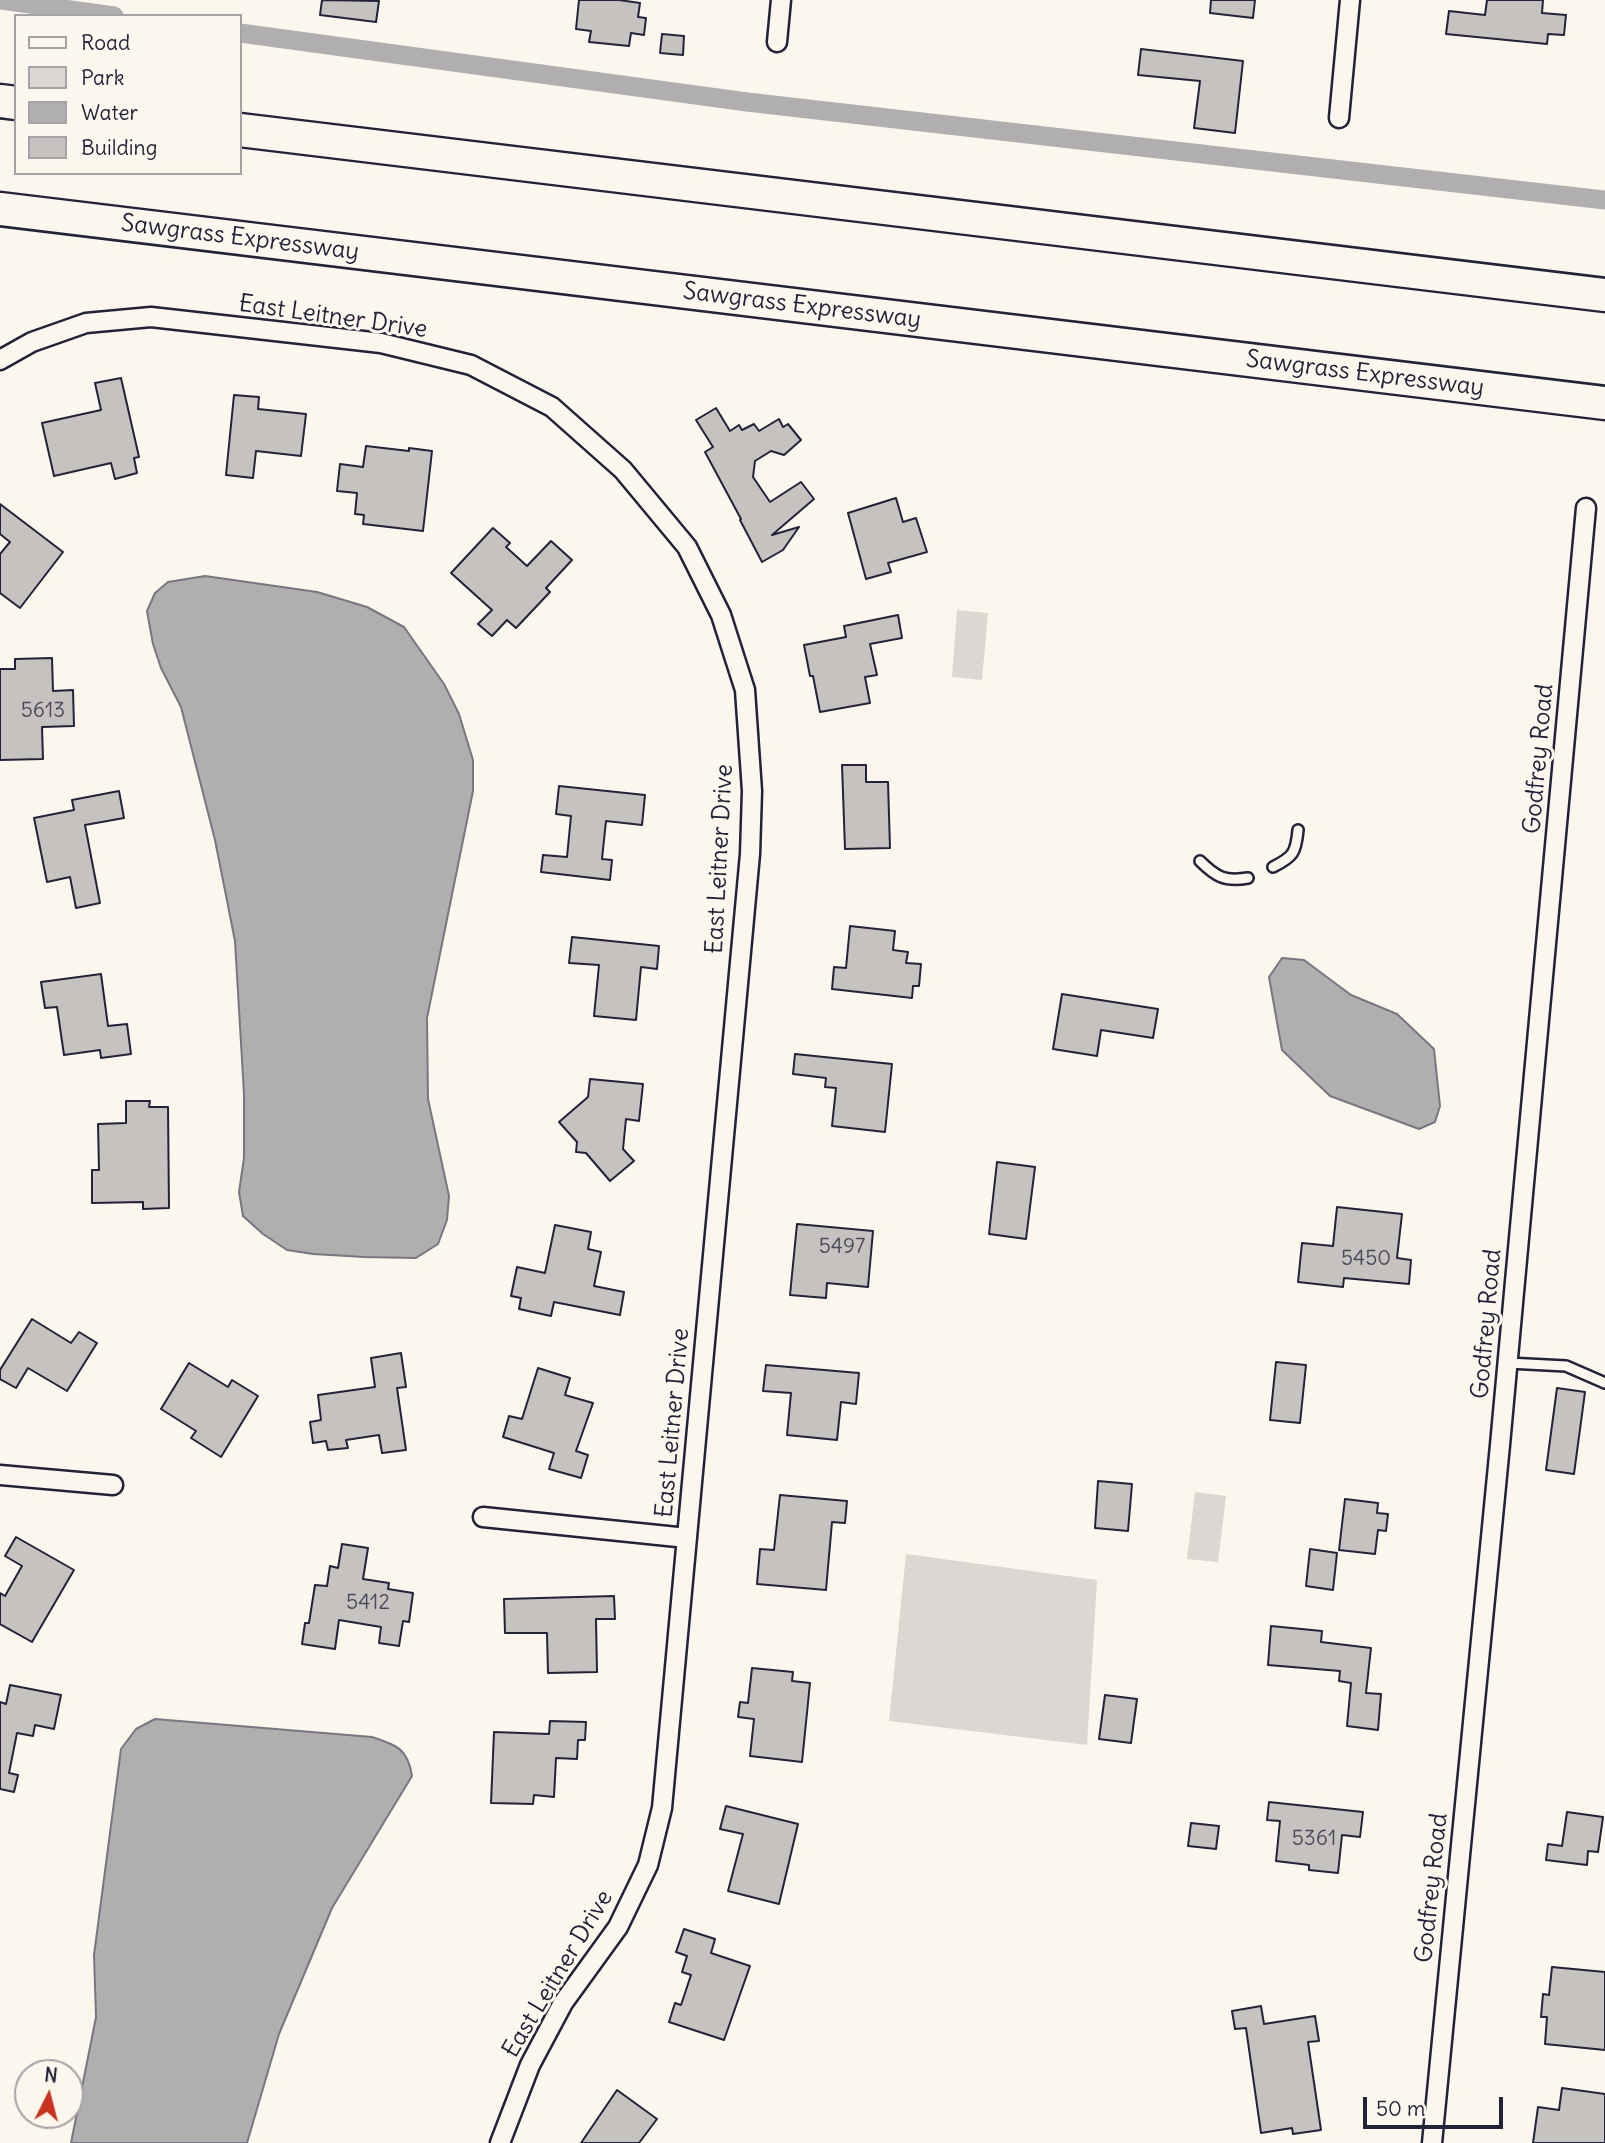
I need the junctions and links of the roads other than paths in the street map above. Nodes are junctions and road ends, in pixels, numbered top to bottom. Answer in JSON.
{"nodes":[{"id":1,"x":781,"y":0,"type":"edge"},
{"id":2,"x":1350,"y":0,"type":"edge"},
{"id":3,"x":777,"y":42,"type":"dead end"},
{"id":4,"x":1339,"y":118,"type":"dead end"},
{"id":5,"x":242,"y":130,"type":"edge"},
{"id":6,"x":0,"y":209,"type":"edge"},
{"id":7,"x":1605,"y":295,"type":"edge"},
{"id":8,"x":0,"y":360,"type":"edge"},
{"id":9,"x":1605,"y":403,"type":"edge"},
{"id":10,"x":1586,"y":508,"type":"dead end"},
{"id":11,"x":1298,"y":830,"type":"dead end"},
{"id":12,"x":1200,"y":861,"type":"dead end"},
{"id":13,"x":1273,"y":867,"type":"dead end"},
{"id":14,"x":1248,"y":878,"type":"dead end"},
{"id":15,"x":1508,"y":1363,"type":"junction"},
{"id":16,"x":1605,"y":1383,"type":"edge"},
{"id":17,"x":0,"y":1475,"type":"edge"},
{"id":18,"x":113,"y":1485,"type":"dead end"},
{"id":19,"x":483,"y":1517,"type":"dead end"},
{"id":20,"x":687,"y":1538,"type":"junction"},
{"id":21,"x":500,"y":2143,"type":"edge"},
{"id":22,"x":1432,"y":2143,"type":"edge"}],
"edges":[{"from":1,"to":3,"type":"street"},
{"from":2,"to":4,"type":"street"},
{"from":5,"to":7,"type":"highway"},
{"from":6,"to":9,"type":"highway","name":"Sawgrass Expressway"},
{"from":8,"to":20,"type":"street","name":"East Leitner Drive"},
{"from":10,"to":15,"type":"street","name":"Godfrey Road"},
{"from":11,"to":13,"type":"lane"},
{"from":12,"to":14,"type":"lane"},
{"from":15,"to":16,"type":"lane"},
{"from":15,"to":22,"type":"street","name":"Godfrey Road"},
{"from":17,"to":18,"type":"street"},
{"from":19,"to":20,"type":"street","name":"East Leitner Drive"},
{"from":20,"to":21,"type":"street","name":"East Leitner Drive"}]}
